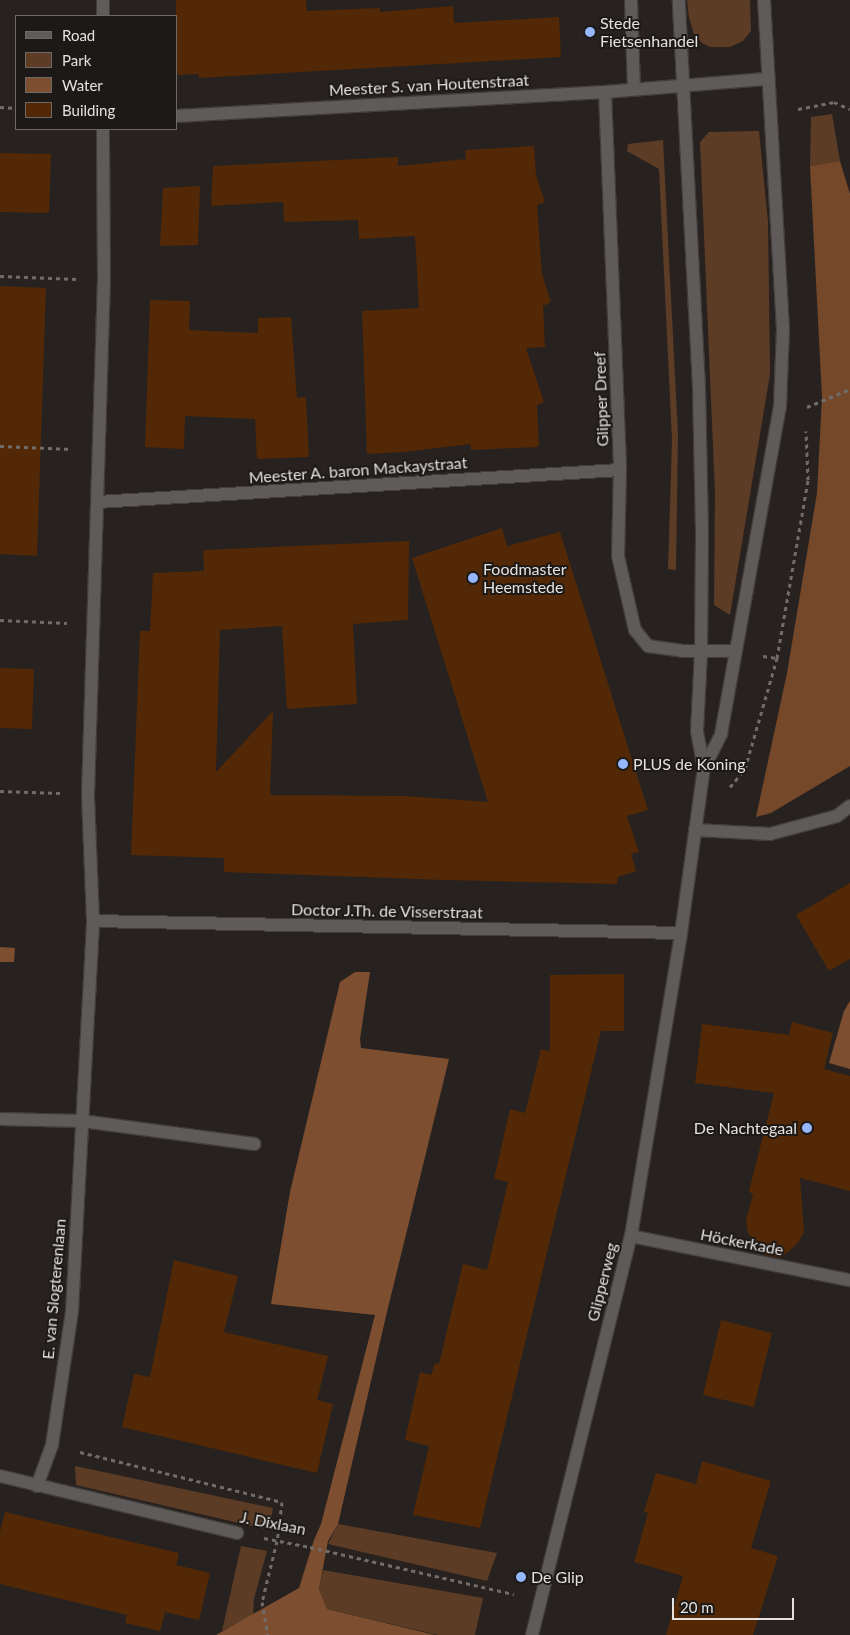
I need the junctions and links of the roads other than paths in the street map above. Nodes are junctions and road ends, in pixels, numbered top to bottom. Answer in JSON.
{"nodes":[{"id":1,"x":103,"y":0,"type":"edge"},
{"id":2,"x":631,"y":0,"type":"edge"},
{"id":3,"x":679,"y":0,"type":"edge"},
{"id":4,"x":764,"y":0,"type":"edge"},
{"id":5,"x":103,"y":15,"type":"edge"},
{"id":6,"x":768,"y":79,"type":"junction"},
{"id":7,"x":683,"y":86,"type":"junction"},
{"id":8,"x":634,"y":89,"type":"junction"},
{"id":9,"x":605,"y":92,"type":"junction"},
{"id":10,"x":178,"y":116,"type":"edge"},
{"id":11,"x":102,"y":130,"type":"edge"},
{"id":12,"x":620,"y":470,"type":"junction"},
{"id":13,"x":98,"y":502,"type":"junction"},
{"id":14,"x":735,"y":651,"type":"junction"},
{"id":15,"x":701,"y":652,"type":"junction"},
{"id":16,"x":704,"y":768,"type":"junction"},
{"id":17,"x":850,"y":806,"type":"edge"},
{"id":18,"x":695,"y":830,"type":"junction"},
{"id":19,"x":93,"y":921,"type":"junction"},
{"id":20,"x":681,"y":933,"type":"junction"},
{"id":21,"x":0,"y":1119,"type":"edge"},
{"id":22,"x":82,"y":1121,"type":"junction"},
{"id":23,"x":254,"y":1144,"type":"dead end"},
{"id":24,"x":631,"y":1236,"type":"junction"},
{"id":25,"x":849,"y":1278,"type":"edge"},
{"id":26,"x":0,"y":1476,"type":"edge"},
{"id":27,"x":36,"y":1486,"type":"junction"},
{"id":28,"x":237,"y":1533,"type":"road end"},
{"id":29,"x":535,"y":1634,"type":"edge"}],
"edges":[{"from":1,"to":5,"type":"street"},
{"from":2,"to":8,"type":"street"},
{"from":3,"to":7,"type":"street"},
{"from":4,"to":6,"type":"street"},
{"from":6,"to":7,"type":"street"},
{"from":6,"to":14,"type":"street"},
{"from":7,"to":8,"type":"street","name":"Meester S. van Houtenstraat"},
{"from":7,"to":15,"type":"street"},
{"from":8,"to":9,"type":"street","name":"Meester S. van Houtenstraat"},
{"from":9,"to":10,"type":"street","name":"Meester S. van Houtenstraat"},
{"from":9,"to":12,"type":"street","name":"Glipper Dreef"},
{"from":11,"to":13,"type":"street","name":"E. van Slogterenlaan"},
{"from":12,"to":13,"type":"street","name":"Meester A. baron Mackaystraat"},
{"from":12,"to":15,"type":"street","name":"Glipper Dreef"},
{"from":13,"to":19,"type":"street","name":"E. van Slogterenlaan"},
{"from":14,"to":15,"type":"street","name":"Glipper Dreef"},
{"from":14,"to":16,"type":"street"},
{"from":15,"to":16,"type":"street"},
{"from":16,"to":18,"type":"street"},
{"from":17,"to":18,"type":"street"},
{"from":18,"to":20,"type":"street"},
{"from":19,"to":20,"type":"street","name":"Doctor J.Th. de Visserstraat"},
{"from":19,"to":22,"type":"street","name":"E. van Slogterenlaan"},
{"from":20,"to":24,"type":"street","name":"Glipperweg"},
{"from":21,"to":22,"type":"street"},
{"from":22,"to":23,"type":"street"},
{"from":22,"to":27,"type":"street","name":"E. van Slogterenlaan"},
{"from":24,"to":25,"type":"street","name":"Höckerkade"},
{"from":24,"to":29,"type":"street","name":"Glipperweg"},
{"from":26,"to":27,"type":"street","name":"J. Dixlaan"},
{"from":27,"to":28,"type":"street","name":"J. Dixlaan"}]}
